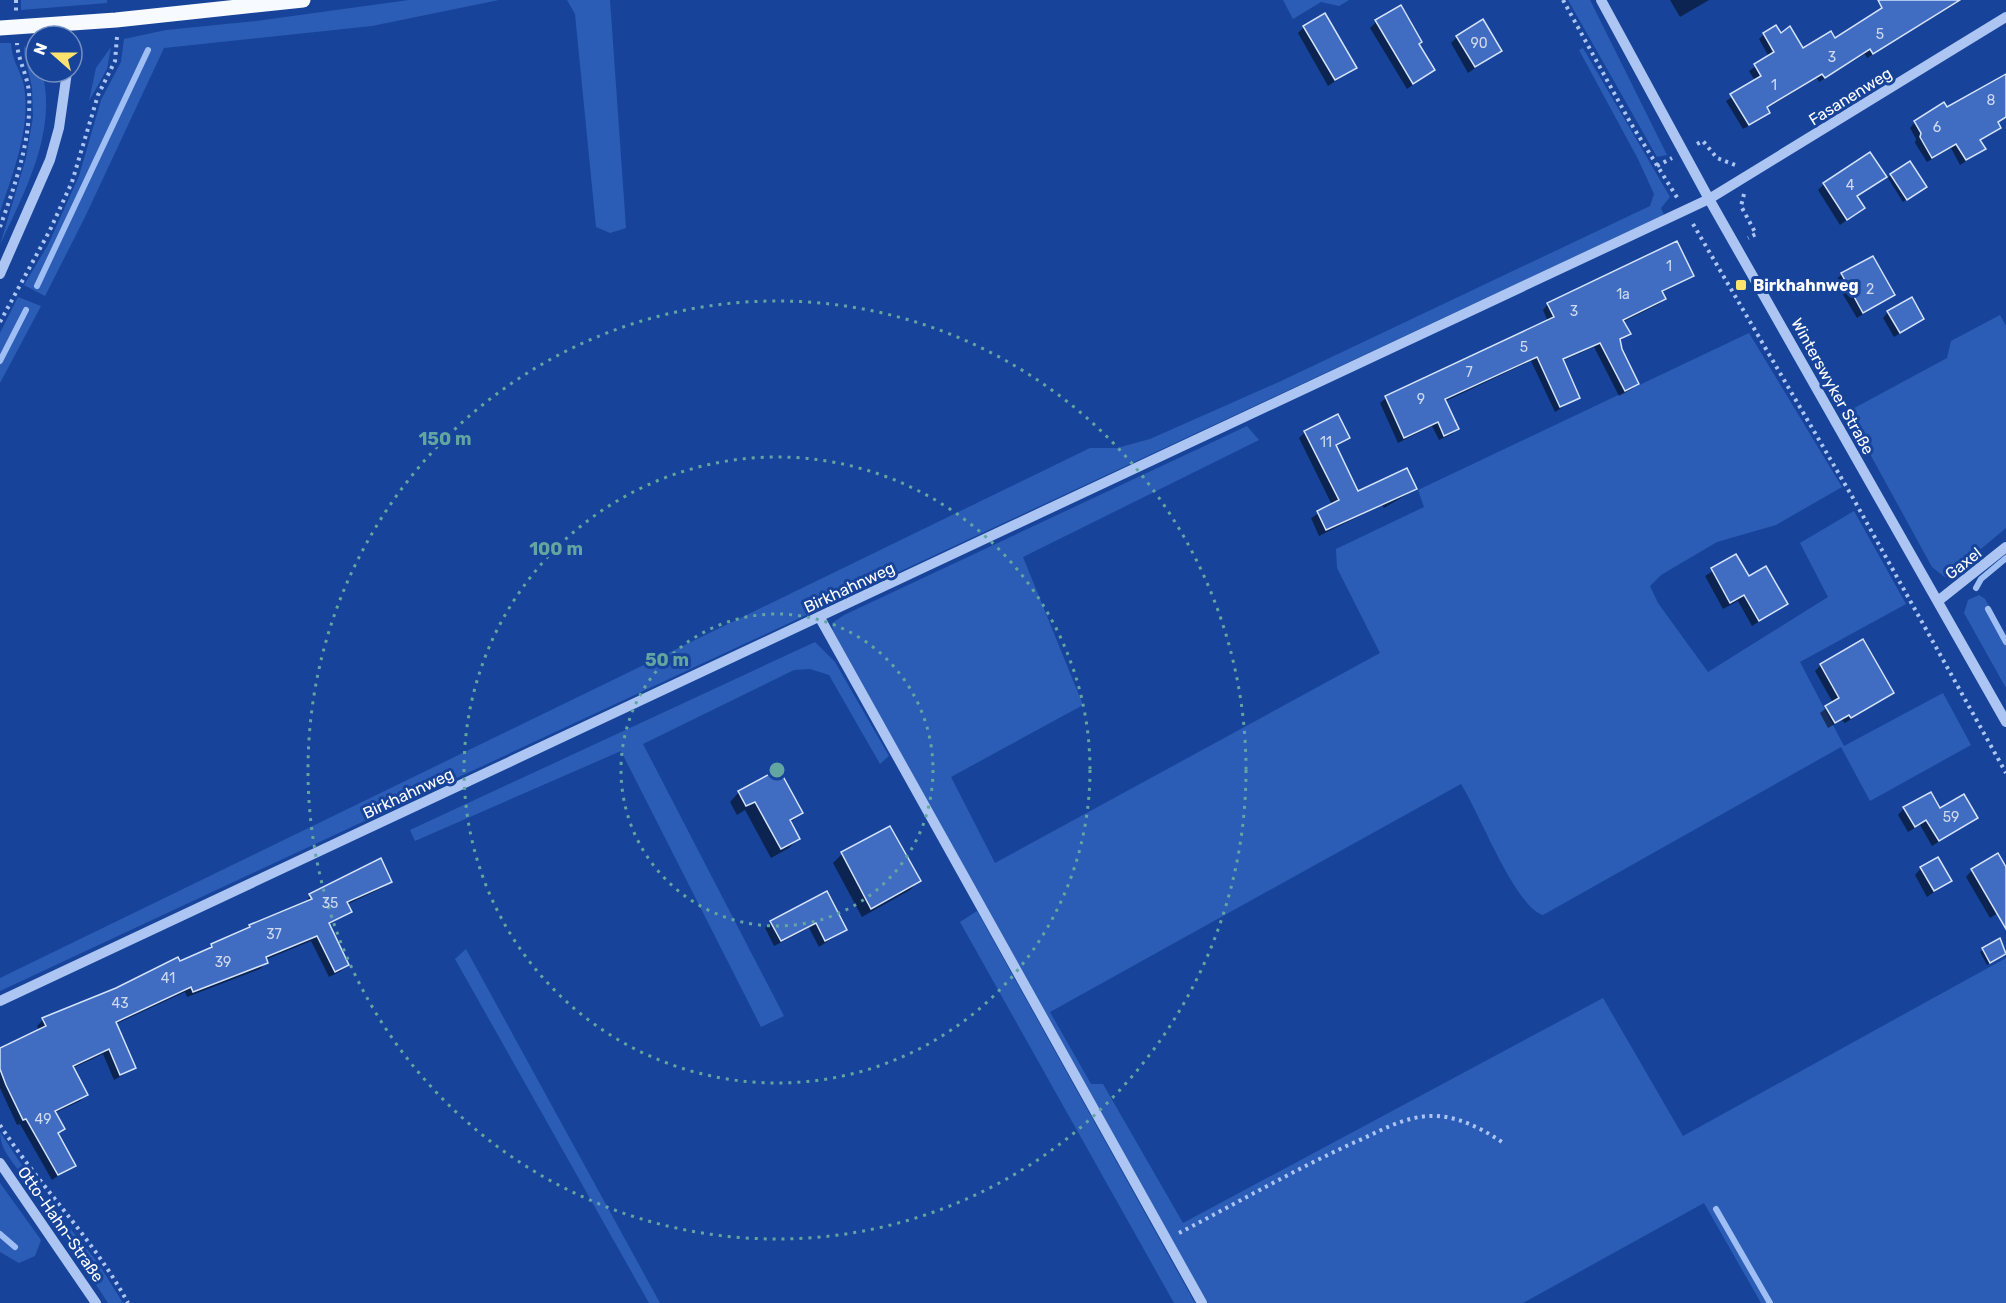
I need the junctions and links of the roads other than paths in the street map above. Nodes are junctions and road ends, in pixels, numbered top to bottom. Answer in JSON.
{"nodes":[{"id":1,"x":303,"y":0,"type":"edge"},
{"id":2,"x":1601,"y":0,"type":"edge"},
{"id":3,"x":2006,"y":17,"type":"edge"},
{"id":4,"x":0,"y":28,"type":"edge"},
{"id":5,"x":84,"y":28,"type":"edge"},
{"id":6,"x":24,"y":29,"type":"edge"},
{"id":7,"x":65,"y":84,"type":"edge"},
{"id":8,"x":1709,"y":199,"type":"junction"},
{"id":9,"x":0,"y":274,"type":"edge"},
{"id":10,"x":2006,"y":547,"type":"edge"},
{"id":11,"x":1938,"y":601,"type":"junction"},
{"id":12,"x":820,"y":618,"type":"junction"},
{"id":13,"x":2006,"y":722,"type":"edge"},
{"id":14,"x":0,"y":1001,"type":"edge"},
{"id":15,"x":0,"y":1163,"type":"edge"},
{"id":16,"x":96,"y":1303,"type":"edge"},
{"id":17,"x":1202,"y":1303,"type":"edge"}],
"edges":[{"from":1,"to":5,"type":"main road"},
{"from":2,"to":8,"type":"street","name":"Winterswyker Straße"},
{"from":3,"to":8,"type":"street","name":"Fasanenweg"},
{"from":4,"to":6,"type":"main road"},
{"from":7,"to":9,"type":"street"},
{"from":8,"to":11,"type":"street","name":"Winterswyker Straße"},
{"from":8,"to":12,"type":"street","name":"Birkhahnweg"},
{"from":10,"to":11,"type":"street","name":"Gaxel"},
{"from":11,"to":13,"type":"street","name":"Winterswyker Straße"},
{"from":12,"to":14,"type":"street","name":"Birkhahnweg"},
{"from":12,"to":17,"type":"street"},
{"from":15,"to":16,"type":"street","name":"Otto-Hahn-Straße"}]}
